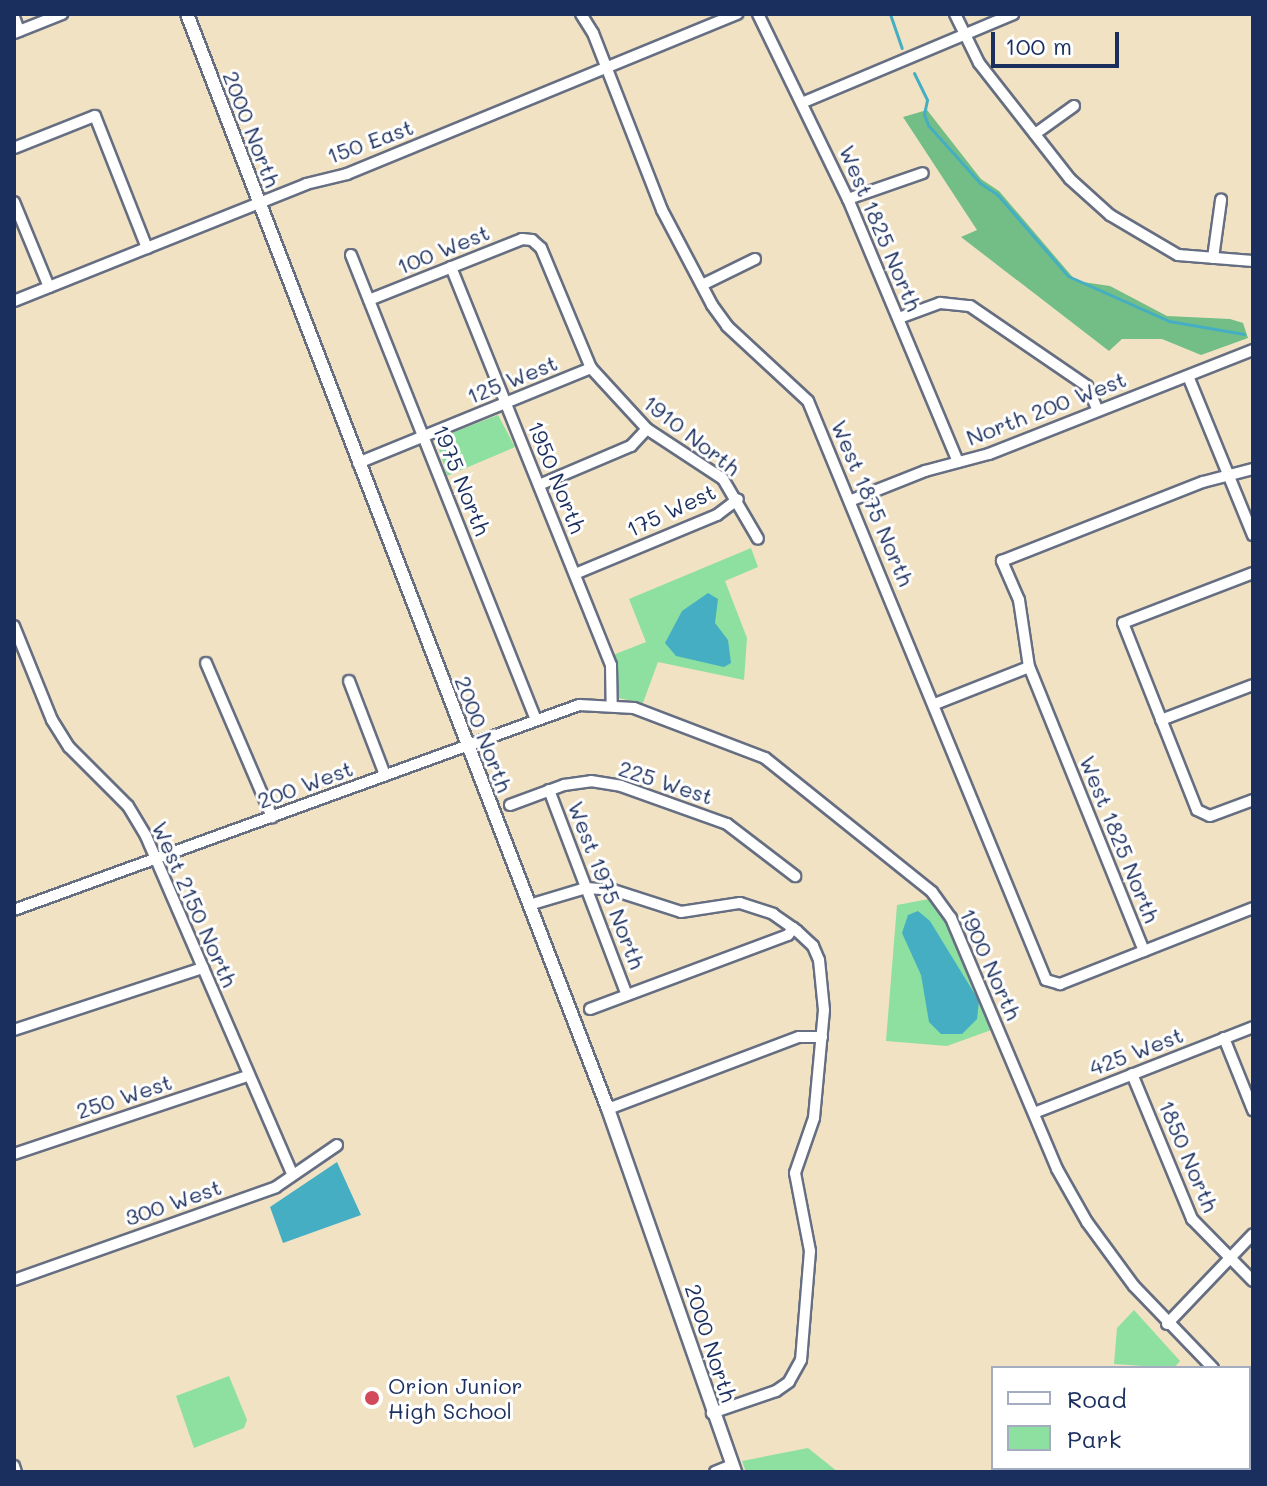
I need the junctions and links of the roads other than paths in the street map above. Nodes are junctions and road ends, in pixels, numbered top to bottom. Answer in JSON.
{"nodes":[{"id":1,"x":62,"y":14,"type":"edge"},
{"id":2,"x":187,"y":14,"type":"edge"},
{"id":3,"x":581,"y":14,"type":"edge"},
{"id":4,"x":738,"y":14,"type":"edge"},
{"id":5,"x":758,"y":14,"type":"edge"},
{"id":6,"x":955,"y":14,"type":"edge"},
{"id":7,"x":1013,"y":14,"type":"edge"},
{"id":8,"x":14,"y":17,"type":"edge"},
{"id":9,"x":17,"y":32,"type":"edge"},
{"id":10,"x":964,"y":37,"type":"junction"},
{"id":11,"x":607,"y":69,"type":"junction"},
{"id":12,"x":804,"y":102,"type":"junction"},
{"id":13,"x":1074,"y":106,"type":"dead end"},
{"id":14,"x":1035,"y":134,"type":"junction"},
{"id":15,"x":14,"y":148,"type":"edge"},
{"id":16,"x":923,"y":173,"type":"dead end"},
{"id":17,"x":848,"y":199,"type":"junction"},
{"id":18,"x":1221,"y":200,"type":"dead end"},
{"id":19,"x":14,"y":202,"type":"edge"},
{"id":20,"x":258,"y":203,"type":"junction"},
{"id":21,"x":532,"y":240,"type":"joint"},
{"id":22,"x":147,"y":248,"type":"junction"},
{"id":23,"x":351,"y":255,"type":"dead end"},
{"id":24,"x":1213,"y":258,"type":"junction"},
{"id":25,"x":755,"y":259,"type":"dead end"},
{"id":26,"x":1253,"y":261,"type":"edge"},
{"id":27,"x":451,"y":267,"type":"junction"},
{"id":28,"x":702,"y":285,"type":"junction"},
{"id":29,"x":49,"y":287,"type":"junction"},
{"id":30,"x":369,"y":300,"type":"junction"},
{"id":31,"x":14,"y":301,"type":"edge"},
{"id":32,"x":899,"y":318,"type":"junction"},
{"id":33,"x":1253,"y":350,"type":"edge"},
{"id":34,"x":591,"y":368,"type":"junction"},
{"id":35,"x":1188,"y":376,"type":"junction"},
{"id":36,"x":506,"y":403,"type":"junction"},
{"id":37,"x":1098,"y":411,"type":"junction"},
{"id":38,"x":647,"y":429,"type":"junction"},
{"id":39,"x":423,"y":436,"type":"junction"},
{"id":40,"x":958,"y":462,"type":"junction"},
{"id":41,"x":358,"y":463,"type":"junction"},
{"id":42,"x":1253,"y":469,"type":"edge"},
{"id":43,"x":1229,"y":476,"type":"junction"},
{"id":44,"x":539,"y":485,"type":"junction"},
{"id":45,"x":738,"y":499,"type":"junction"},
{"id":46,"x":852,"y":500,"type":"junction"},
{"id":47,"x":1253,"y":535,"type":"edge"},
{"id":48,"x":758,"y":539,"type":"dead end"},
{"id":49,"x":1253,"y":573,"type":"edge"},
{"id":50,"x":575,"y":574,"type":"junction"},
{"id":51,"x":14,"y":626,"type":"edge"},
{"id":52,"x":206,"y":663,"type":"dead end"},
{"id":53,"x":1029,"y":667,"type":"junction"},
{"id":54,"x":349,"y":681,"type":"dead end"},
{"id":55,"x":1253,"y":685,"type":"edge"},
{"id":56,"x":612,"y":704,"type":"junction"},
{"id":57,"x":935,"y":704,"type":"junction"},
{"id":58,"x":536,"y":719,"type":"junction"},
{"id":59,"x":1161,"y":720,"type":"junction"},
{"id":60,"x":467,"y":745,"type":"junction"},
{"id":61,"x":385,"y":775,"type":"junction"},
{"id":62,"x":549,"y":790,"type":"junction"},
{"id":63,"x":1253,"y":800,"type":"edge"},
{"id":64,"x":510,"y":805,"type":"dead end"},
{"id":65,"x":272,"y":817,"type":"junction"},
{"id":66,"x":158,"y":861,"type":"junction"},
{"id":67,"x":795,"y":876,"type":"dead end"},
{"id":68,"x":586,"y":888,"type":"junction"},
{"id":69,"x":529,"y":905,"type":"junction"},
{"id":70,"x":15,"y":907,"type":"edge"},
{"id":71,"x":1253,"y":908,"type":"edge"},
{"id":72,"x":793,"y":928,"type":"junction"},
{"id":73,"x":1144,"y":951,"type":"junction"},
{"id":74,"x":203,"y":968,"type":"junction"},
{"id":75,"x":627,"y":995,"type":"junction"},
{"id":76,"x":590,"y":1009,"type":"dead end"},
{"id":77,"x":1253,"y":1027,"type":"edge"},
{"id":78,"x":14,"y":1030,"type":"edge"},
{"id":79,"x":822,"y":1037,"type":"junction"},
{"id":80,"x":1224,"y":1038,"type":"junction"},
{"id":81,"x":1132,"y":1074,"type":"junction"},
{"id":82,"x":247,"y":1076,"type":"junction"},
{"id":83,"x":608,"y":1109,"type":"junction"},
{"id":84,"x":1253,"y":1110,"type":"edge"},
{"id":85,"x":1034,"y":1113,"type":"junction"},
{"id":86,"x":337,"y":1145,"type":"dead end"},
{"id":87,"x":14,"y":1154,"type":"edge"},
{"id":88,"x":292,"y":1173,"type":"junction"},
{"id":89,"x":1253,"y":1234,"type":"edge"},
{"id":90,"x":1226,"y":1257,"type":"junction"},
{"id":91,"x":14,"y":1280,"type":"edge"},
{"id":92,"x":1253,"y":1281,"type":"edge"},
{"id":93,"x":1167,"y":1324,"type":"junction"},
{"id":94,"x":1211,"y":1366,"type":"edge"},
{"id":95,"x":712,"y":1413,"type":"junction"},
{"id":96,"x":14,"y":1466,"type":"edge"},
{"id":97,"x":734,"y":1469,"type":"edge"},
{"id":98,"x":16,"y":1472,"type":"edge"},
{"id":99,"x":715,"y":1472,"type":"edge"}],
"edges":[{"from":1,"to":9,"type":"street"},
{"from":2,"to":20,"type":"street","name":"2000 North"},
{"from":3,"to":11,"type":"street"},
{"from":4,"to":11,"type":"street","name":"150 East"},
{"from":5,"to":12,"type":"street","name":"West 1825 North"},
{"from":6,"to":10,"type":"street"},
{"from":7,"to":10,"type":"street"},
{"from":8,"to":9,"type":"street"},
{"from":10,"to":12,"type":"street"},
{"from":10,"to":14,"type":"street"},
{"from":11,"to":20,"type":"street","name":"150 East"},
{"from":11,"to":28,"type":"street","name":"West 1875 North"},
{"from":12,"to":17,"type":"street","name":"West 1825 North"},
{"from":13,"to":14,"type":"street"},
{"from":14,"to":24,"type":"street"},
{"from":15,"to":22,"type":"street"},
{"from":16,"to":17,"type":"street"},
{"from":17,"to":32,"type":"street","name":"West 1825 North"},
{"from":18,"to":24,"type":"street"},
{"from":19,"to":29,"type":"street"},
{"from":20,"to":22,"type":"street","name":"150 East"},
{"from":20,"to":41,"type":"street","name":"2000 North"},
{"from":21,"to":27,"type":"street","name":"100 West"},
{"from":21,"to":34,"type":"street","name":"1910 North"},
{"from":22,"to":29,"type":"street","name":"150 East"},
{"from":23,"to":30,"type":"street","name":"1975 North"},
{"from":24,"to":26,"type":"street"},
{"from":25,"to":28,"type":"street"},
{"from":27,"to":30,"type":"street","name":"100 West"},
{"from":27,"to":36,"type":"street","name":"1950 North"},
{"from":28,"to":46,"type":"street","name":"West 1875 North"},
{"from":29,"to":31,"type":"street","name":"150 East"},
{"from":30,"to":39,"type":"street","name":"1975 North"},
{"from":32,"to":37,"type":"street"},
{"from":32,"to":40,"type":"street","name":"West 1825 North"},
{"from":33,"to":35,"type":"street","name":"North 200 West"},
{"from":34,"to":36,"type":"street","name":"125 West"},
{"from":34,"to":38,"type":"street","name":"1910 North"},
{"from":35,"to":37,"type":"street","name":"North 200 West"},
{"from":35,"to":43,"type":"street"},
{"from":36,"to":39,"type":"street","name":"125 West"},
{"from":36,"to":44,"type":"street","name":"1950 North"},
{"from":37,"to":40,"type":"street","name":"North 200 West"},
{"from":38,"to":44,"type":"street"},
{"from":38,"to":45,"type":"street","name":"1910 North"},
{"from":39,"to":41,"type":"street","name":"125 West"},
{"from":39,"to":58,"type":"street","name":"1975 North"},
{"from":40,"to":46,"type":"street","name":"North 200 West"},
{"from":41,"to":60,"type":"street","name":"2000 North"},
{"from":42,"to":43,"type":"street"},
{"from":43,"to":47,"type":"street"},
{"from":43,"to":53,"type":"street","name":"West 1825 North"},
{"from":44,"to":50,"type":"street","name":"1950 North"},
{"from":45,"to":48,"type":"street","name":"1910 North"},
{"from":45,"to":50,"type":"street","name":"175 West"},
{"from":46,"to":57,"type":"street","name":"West 1875 North"},
{"from":49,"to":59,"type":"street"},
{"from":50,"to":56,"type":"street","name":"1950 North"},
{"from":51,"to":66,"type":"street","name":"West 2150 North"},
{"from":52,"to":65,"type":"street"},
{"from":53,"to":57,"type":"street"},
{"from":53,"to":73,"type":"street","name":"West 1825 North"},
{"from":54,"to":61,"type":"street"},
{"from":55,"to":59,"type":"street"},
{"from":56,"to":58,"type":"street","name":"200 West"},
{"from":56,"to":85,"type":"street","name":"1900 North"},
{"from":57,"to":73,"type":"street","name":"West 1875 North"},
{"from":58,"to":60,"type":"street","name":"200 West"},
{"from":59,"to":63,"type":"street"},
{"from":60,"to":61,"type":"street","name":"200 West"},
{"from":60,"to":69,"type":"street","name":"2000 North"},
{"from":61,"to":65,"type":"street","name":"200 West"},
{"from":62,"to":64,"type":"street","name":"225 West"},
{"from":62,"to":67,"type":"street","name":"225 West"},
{"from":62,"to":68,"type":"street","name":"West 1975 North"},
{"from":65,"to":66,"type":"street","name":"200 West"},
{"from":66,"to":70,"type":"street","name":"200 West"},
{"from":66,"to":74,"type":"street","name":"West 2150 North"},
{"from":68,"to":69,"type":"street"},
{"from":68,"to":72,"type":"street"},
{"from":68,"to":75,"type":"street","name":"West 1975 North"},
{"from":69,"to":83,"type":"street","name":"2000 North"},
{"from":71,"to":73,"type":"street"},
{"from":72,"to":75,"type":"street"},
{"from":72,"to":79,"type":"street"},
{"from":74,"to":78,"type":"street"},
{"from":74,"to":82,"type":"street","name":"West 2150 North"},
{"from":75,"to":76,"type":"street"},
{"from":77,"to":80,"type":"street","name":"425 West"},
{"from":79,"to":83,"type":"street"},
{"from":79,"to":95,"type":"street"},
{"from":80,"to":81,"type":"street","name":"425 West"},
{"from":80,"to":84,"type":"street"},
{"from":81,"to":85,"type":"street","name":"425 West"},
{"from":81,"to":90,"type":"street","name":"1850 North"},
{"from":82,"to":87,"type":"street","name":"250 West"},
{"from":82,"to":88,"type":"street","name":"West 2150 North"},
{"from":83,"to":95,"type":"street","name":"2000 North"},
{"from":85,"to":93,"type":"street","name":"1900 North"},
{"from":86,"to":88,"type":"street","name":"300 West"},
{"from":88,"to":91,"type":"street","name":"300 West"},
{"from":89,"to":90,"type":"street"},
{"from":90,"to":92,"type":"street","name":"1850 North"},
{"from":90,"to":93,"type":"street"},
{"from":93,"to":94,"type":"street","name":"1900 North"},
{"from":95,"to":97,"type":"street","name":"2000 North"},
{"from":96,"to":98,"type":"street"},
{"from":97,"to":99,"type":"street"}]}
